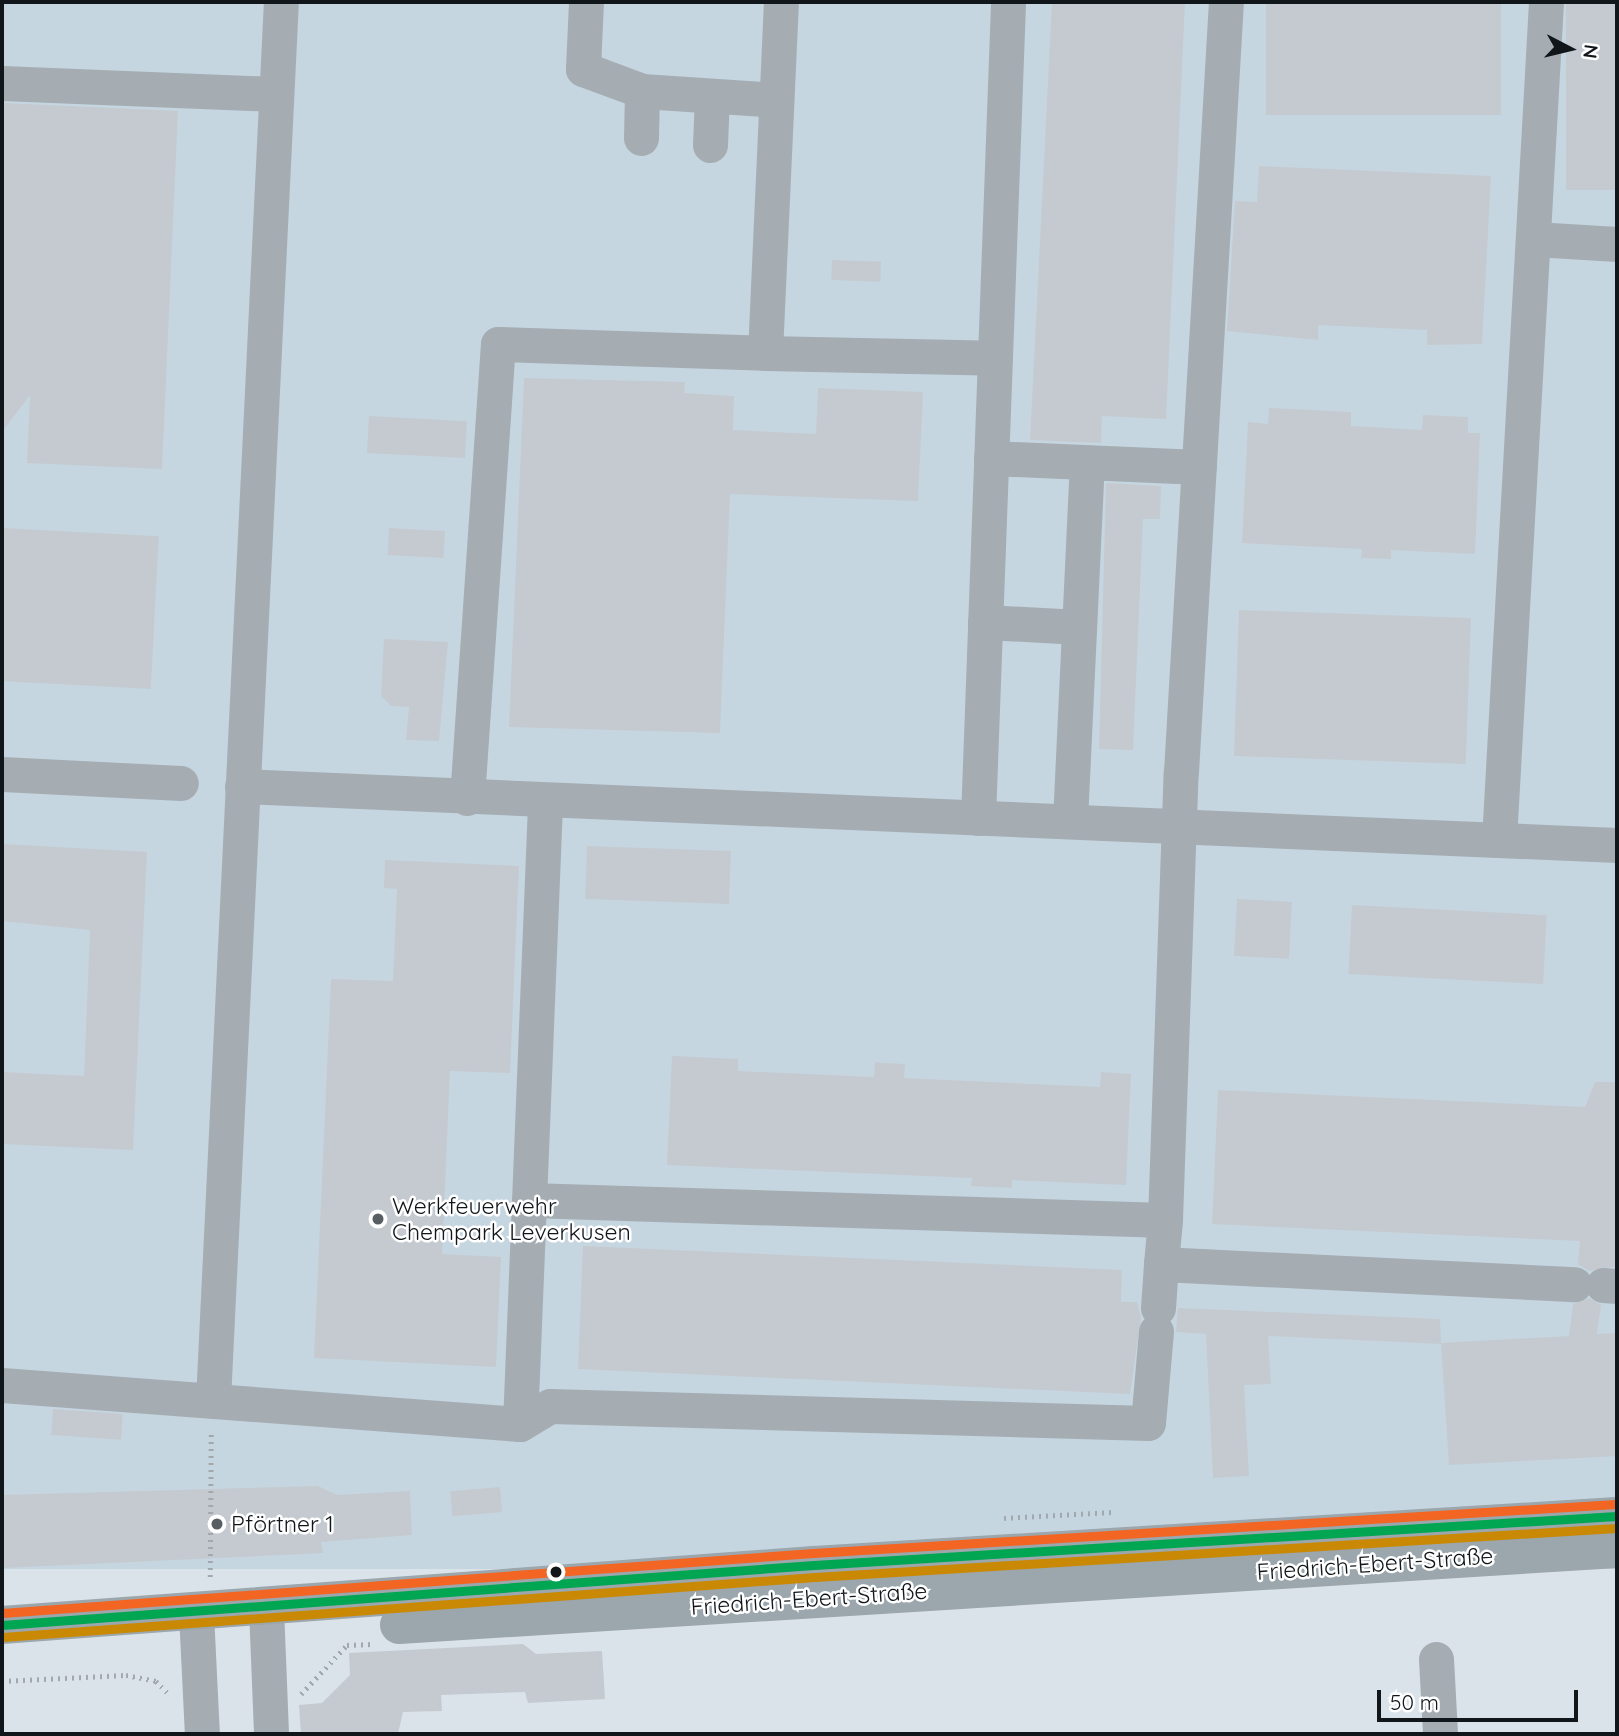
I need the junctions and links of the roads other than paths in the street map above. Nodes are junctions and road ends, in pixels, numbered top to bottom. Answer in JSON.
{"nodes":[{"id":1,"x":281,"y":2,"type":"edge"},
{"id":2,"x":586,"y":2,"type":"edge"},
{"id":3,"x":781,"y":2,"type":"edge"},
{"id":4,"x":1007,"y":2,"type":"edge"},
{"id":5,"x":1226,"y":2,"type":"edge"},
{"id":6,"x":1546,"y":2,"type":"edge"},
{"id":7,"x":2,"y":83,"type":"edge"},
{"id":8,"x":642,"y":91,"type":"junction"},
{"id":9,"x":276,"y":94,"type":"junction"},
{"id":10,"x":712,"y":96,"type":"junction"},
{"id":11,"x":776,"y":100,"type":"junction"},
{"id":12,"x":640,"y":138,"type":"dead end"},
{"id":13,"x":710,"y":145,"type":"dead end"},
{"id":14,"x":1534,"y":239,"type":"junction"},
{"id":15,"x":1617,"y":244,"type":"edge"},
{"id":16,"x":765,"y":354,"type":"junction"},
{"id":17,"x":995,"y":358,"type":"junction"},
{"id":18,"x":991,"y":458,"type":"junction"},
{"id":19,"x":1087,"y":462,"type":"junction"},
{"id":20,"x":1199,"y":467,"type":"junction"},
{"id":21,"x":985,"y":622,"type":"junction"},
{"id":22,"x":1079,"y":627,"type":"junction"},
{"id":23,"x":2,"y":774,"type":"edge"},
{"id":24,"x":181,"y":783,"type":"dead end"},
{"id":25,"x":242,"y":786,"type":"junction"},
{"id":26,"x":467,"y":798,"type":"junction"},
{"id":27,"x":545,"y":803,"type":"junction"},
{"id":28,"x":978,"y":818,"type":"junction"},
{"id":29,"x":1070,"y":821,"type":"junction"},
{"id":30,"x":1180,"y":825,"type":"junction"},
{"id":31,"x":1499,"y":840,"type":"junction"},
{"id":32,"x":1617,"y":845,"type":"edge"},
{"id":33,"x":529,"y":1200,"type":"junction"},
{"id":34,"x":1165,"y":1220,"type":"junction"},
{"id":35,"x":1161,"y":1264,"type":"junction"},
{"id":36,"x":1598,"y":1285,"type":"edge"},
{"id":37,"x":2,"y":1385,"type":"edge"},
{"id":38,"x":213,"y":1400,"type":"junction"},
{"id":39,"x":520,"y":1424,"type":"junction"},
{"id":40,"x":1617,"y":1516,"type":"edge"},
{"id":41,"x":1617,"y":1549,"type":"edge"},
{"id":42,"x":266,"y":1621,"type":"junction"},
{"id":43,"x":2,"y":1625,"type":"edge"},
{"id":44,"x":197,"y":1625,"type":"junction"},
{"id":45,"x":2,"y":1649,"type":"edge"},
{"id":46,"x":1436,"y":1659,"type":"dead end"},
{"id":47,"x":202,"y":1734,"type":"edge"},
{"id":48,"x":271,"y":1734,"type":"edge"},
{"id":49,"x":1440,"y":1734,"type":"edge"}],
"edges":[{"from":1,"to":9,"type":"street"},
{"from":2,"to":8,"type":"street"},
{"from":3,"to":11,"type":"street"},
{"from":4,"to":17,"type":"street"},
{"from":5,"to":20,"type":"street"},
{"from":6,"to":14,"type":"street"},
{"from":7,"to":9,"type":"street"},
{"from":8,"to":10,"type":"street"},
{"from":8,"to":12,"type":"street"},
{"from":9,"to":25,"type":"street"},
{"from":10,"to":11,"type":"street"},
{"from":10,"to":13,"type":"street"},
{"from":11,"to":16,"type":"street"},
{"from":14,"to":15,"type":"street"},
{"from":14,"to":31,"type":"street"},
{"from":16,"to":17,"type":"street"},
{"from":16,"to":26,"type":"street"},
{"from":17,"to":18,"type":"street"},
{"from":18,"to":19,"type":"street"},
{"from":18,"to":21,"type":"street"},
{"from":19,"to":20,"type":"street"},
{"from":19,"to":22,"type":"street"},
{"from":20,"to":30,"type":"street"},
{"from":21,"to":22,"type":"street"},
{"from":21,"to":28,"type":"street"},
{"from":22,"to":29,"type":"street"},
{"from":23,"to":24,"type":"street"},
{"from":25,"to":26,"type":"street"},
{"from":25,"to":38,"type":"street"},
{"from":26,"to":27,"type":"street"},
{"from":27,"to":28,"type":"street"},
{"from":27,"to":33,"type":"street"},
{"from":28,"to":29,"type":"street"},
{"from":29,"to":30,"type":"street"},
{"from":30,"to":31,"type":"street"},
{"from":30,"to":34,"type":"street"},
{"from":31,"to":32,"type":"street"},
{"from":33,"to":34,"type":"street"},
{"from":33,"to":39,"type":"street"},
{"from":34,"to":35,"type":"street"},
{"from":35,"to":36,"type":"street"},
{"from":35,"to":39,"type":"street"},
{"from":37,"to":38,"type":"street"},
{"from":38,"to":39,"type":"street"},
{"from":40,"to":42,"type":"main road","name":"Friedrich-Ebert-Straße"},
{"from":41,"to":42,"type":"main road","name":"Friedrich-Ebert-Straße"},
{"from":42,"to":44,"type":"main road","name":"Friedrich-Ebert-Straße"},
{"from":42,"to":48,"type":"street"},
{"from":43,"to":44,"type":"main road","name":"Friedrich-Ebert-Straße"},
{"from":44,"to":45,"type":"main road","name":"Friedrich-Ebert-Straße"},
{"from":44,"to":47,"type":"street"},
{"from":46,"to":49,"type":"street"}]}
